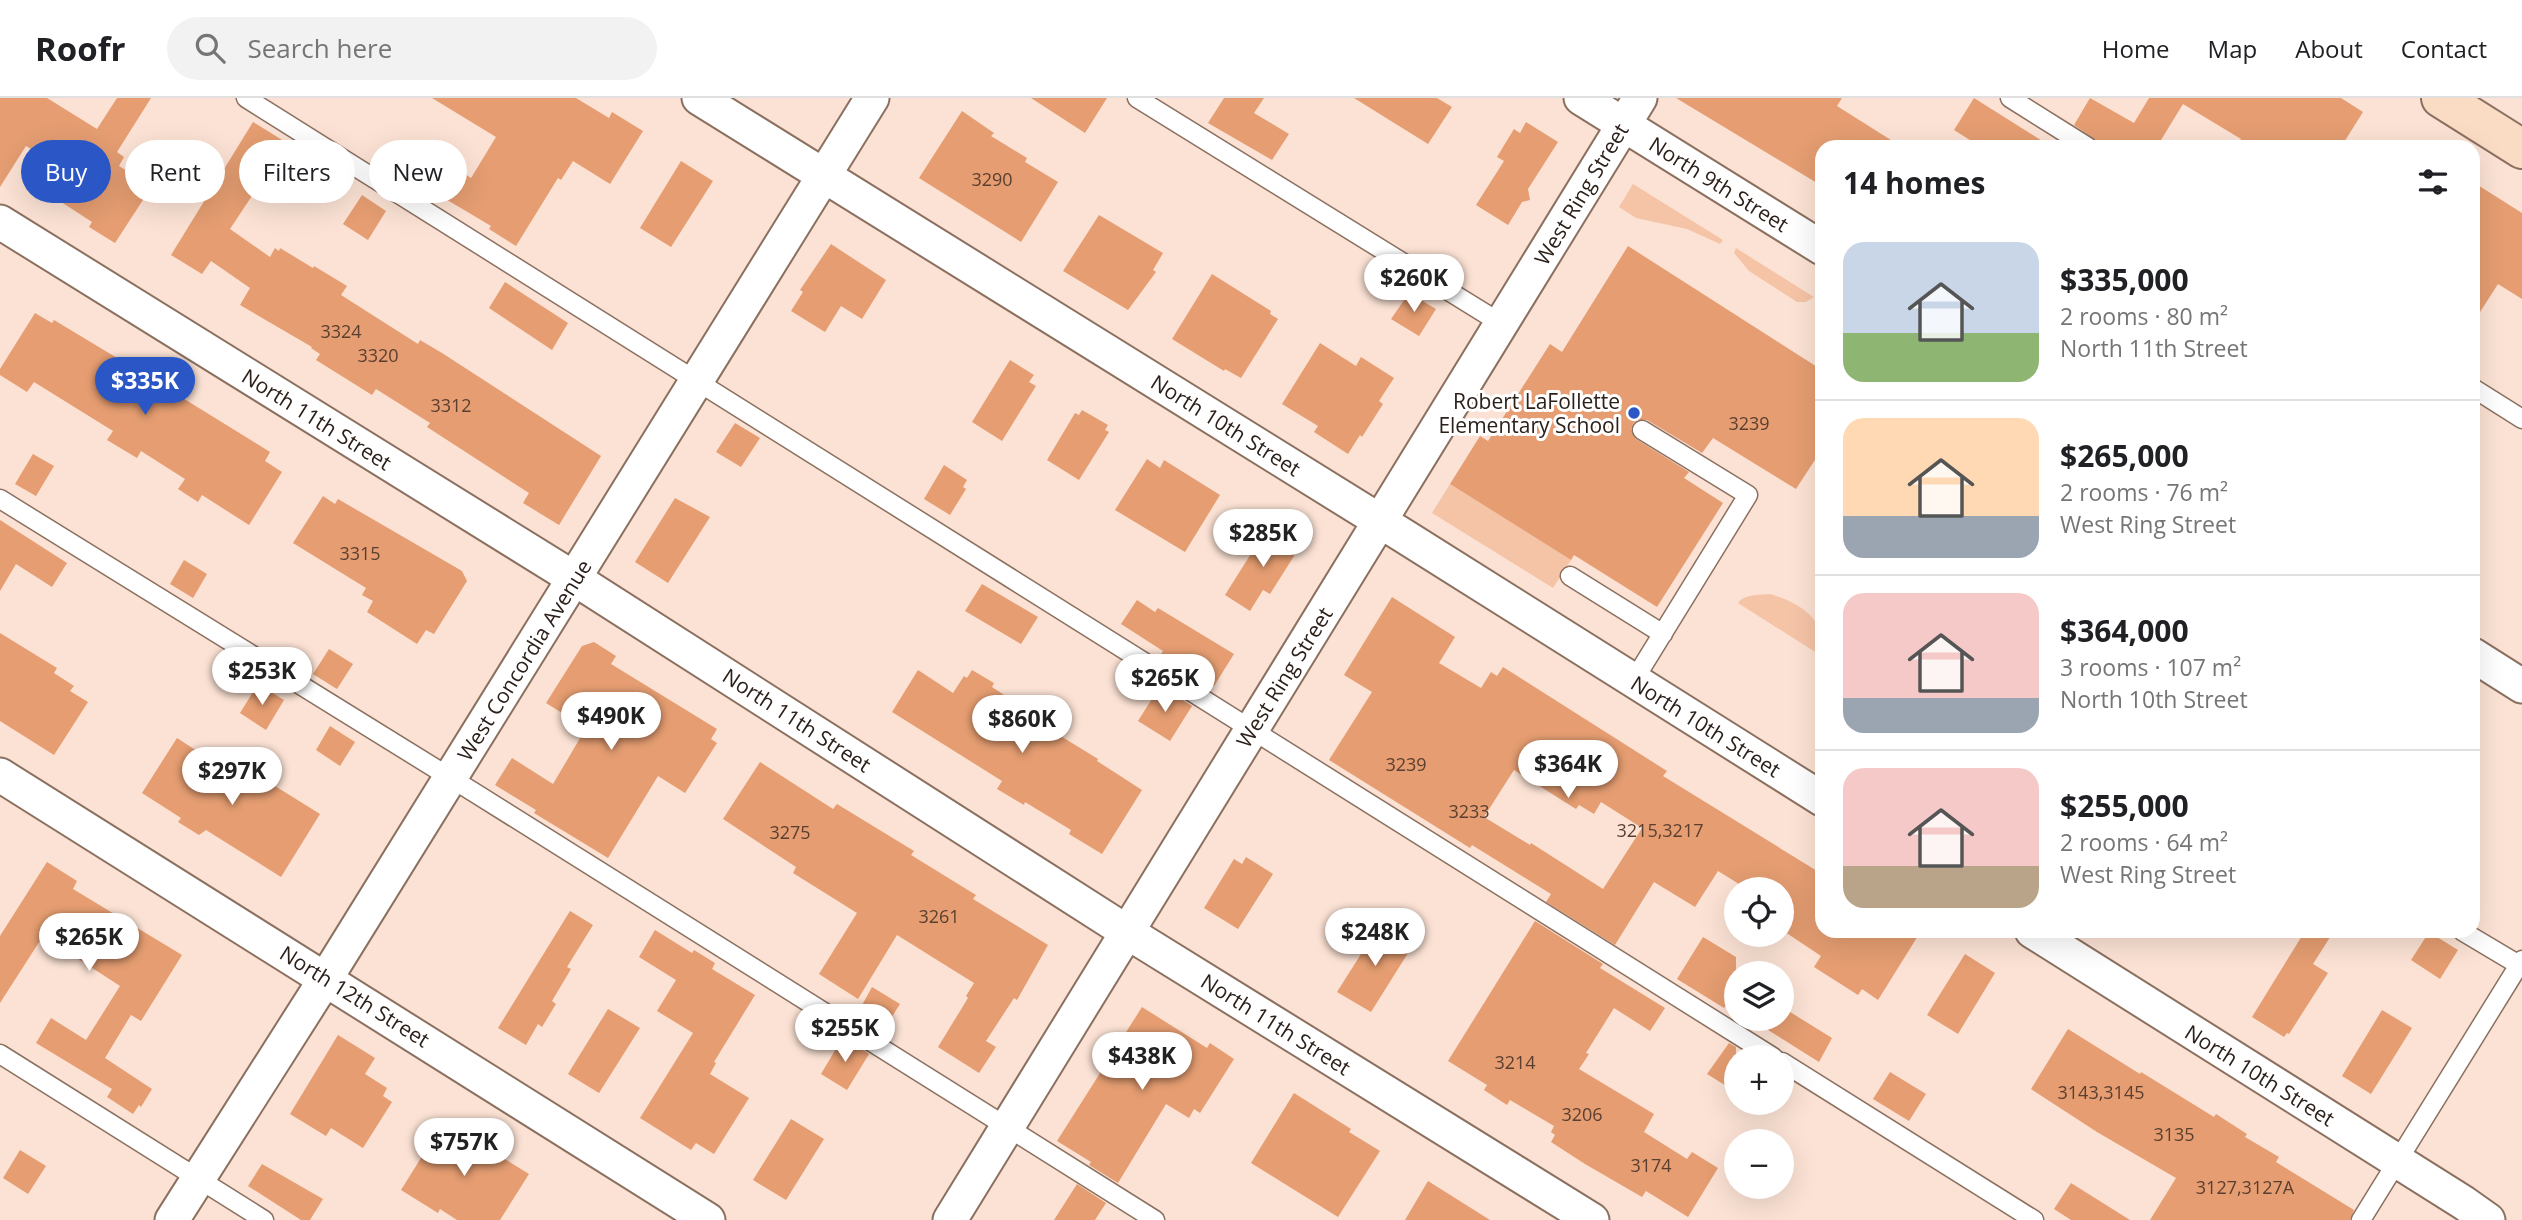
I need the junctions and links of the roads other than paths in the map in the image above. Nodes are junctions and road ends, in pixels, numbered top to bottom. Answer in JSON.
{"nodes":[{"id":1,"x":246,"y":98,"type":"edge"},
{"id":2,"x":699,"y":98,"type":"edge"},
{"id":3,"x":872,"y":98,"type":"edge"},
{"id":4,"x":1137,"y":98,"type":"edge"},
{"id":5,"x":1581,"y":98,"type":"edge"},
{"id":6,"x":2010,"y":98,"type":"edge"},
{"id":7,"x":2441,"y":98,"type":"edge"},
{"id":8,"x":1632,"y":111,"type":"edge"},
{"id":9,"x":2077,"y":140,"type":"edge"},
{"id":10,"x":2522,"y":149,"type":"edge"},
{"id":11,"x":824,"y":176,"type":"junction"},
{"id":12,"x":0,"y":222,"type":"edge"},
{"id":13,"x":1815,"y":243,"type":"edge"},
{"id":14,"x":1502,"y":324,"type":"junction"},
{"id":15,"x":698,"y":380,"type":"junction"},
{"id":16,"x":2480,"y":392,"type":"edge"},
{"id":17,"x":2522,"y":419,"type":"edge"},
{"id":18,"x":1643,"y":430,"type":"dead end"},
{"id":19,"x":0,"y":499,"type":"edge"},
{"id":20,"x":1380,"y":520,"type":"junction"},
{"id":21,"x":1570,"y":576,"type":"dead end"},
{"id":22,"x":575,"y":579,"type":"junction"},
{"id":23,"x":1663,"y":634,"type":"junction"},
{"id":24,"x":2480,"y":659,"type":"edge"},
{"id":25,"x":1634,"y":680,"type":"junction"},
{"id":26,"x":2522,"y":686,"type":"edge"},
{"id":27,"x":1250,"y":731,"type":"junction"},
{"id":28,"x":0,"y":775,"type":"edge"},
{"id":29,"x":451,"y":778,"type":"junction"},
{"id":30,"x":1815,"y":795,"type":"edge"},
{"id":31,"x":1127,"y":932,"type":"junction"},
{"id":32,"x":2043,"y":938,"type":"edge"},
{"id":33,"x":2475,"y":938,"type":"edge"},
{"id":34,"x":2520,"y":962,"type":"edge"},
{"id":35,"x":326,"y":978,"type":"junction"},
{"id":36,"x":1754,"y":1045,"type":"edge"},
{"id":37,"x":0,"y":1054,"type":"edge"},
{"id":38,"x":1794,"y":1070,"type":"edge"},
{"id":39,"x":1007,"y":1126,"type":"junction"},
{"id":40,"x":2398,"y":1161,"type":"junction"},
{"id":41,"x":198,"y":1179,"type":"junction"},
{"id":42,"x":172,"y":1220,"type":"edge"},
{"id":43,"x":264,"y":1220,"type":"edge"},
{"id":44,"x":708,"y":1220,"type":"edge"},
{"id":45,"x":950,"y":1220,"type":"edge"},
{"id":46,"x":1155,"y":1220,"type":"edge"},
{"id":47,"x":1592,"y":1220,"type":"edge"},
{"id":48,"x":2034,"y":1220,"type":"edge"},
{"id":49,"x":2361,"y":1220,"type":"edge"},
{"id":50,"x":2488,"y":1220,"type":"edge"}],
"edges":[{"from":1,"to":15,"type":"lane"},
{"from":2,"to":11,"type":"street","name":"North 10th Street"},
{"from":3,"to":11,"type":"street","name":"West Concordia Avenue"},
{"from":4,"to":14,"type":"lane"},
{"from":5,"to":8,"type":"street","name":"North 9th Street"},
{"from":6,"to":9,"type":"lane"},
{"from":7,"to":10,"type":"street"},
{"from":8,"to":13,"type":"street","name":"North 9th Street"},
{"from":8,"to":14,"type":"street","name":"West Ring Street"},
{"from":11,"to":15,"type":"street","name":"West Concordia Avenue"},
{"from":11,"to":20,"type":"street","name":"North 10th Street"},
{"from":12,"to":22,"type":"street","name":"North 11th Street"},
{"from":14,"to":20,"type":"street","name":"West Ring Street"},
{"from":15,"to":22,"type":"street","name":"West Concordia Avenue"},
{"from":15,"to":27,"type":"lane"},
{"from":16,"to":17,"type":"lane"},
{"from":18,"to":23,"type":"lane"},
{"from":19,"to":29,"type":"lane"},
{"from":20,"to":25,"type":"street","name":"North 10th Street"},
{"from":20,"to":27,"type":"street","name":"West Ring Street"},
{"from":21,"to":23,"type":"lane"},
{"from":22,"to":29,"type":"street","name":"West Concordia Avenue"},
{"from":22,"to":31,"type":"street","name":"North 11th Street"},
{"from":23,"to":25,"type":"lane"},
{"from":24,"to":26,"type":"street"},
{"from":25,"to":30,"type":"street","name":"North 10th Street"},
{"from":27,"to":31,"type":"street","name":"West Ring Street"},
{"from":27,"to":36,"type":"lane"},
{"from":28,"to":35,"type":"street","name":"North 12th Street"},
{"from":29,"to":35,"type":"street","name":"West Concordia Avenue"},
{"from":29,"to":39,"type":"lane"},
{"from":31,"to":39,"type":"street","name":"West Ring Street"},
{"from":31,"to":47,"type":"street","name":"North 11th Street"},
{"from":32,"to":40,"type":"street","name":"North 10th Street"},
{"from":33,"to":34,"type":"lane"},
{"from":34,"to":40,"type":"lane"},
{"from":35,"to":41,"type":"street","name":"West Concordia Avenue"},
{"from":35,"to":44,"type":"street","name":"North 12th Street"},
{"from":37,"to":41,"type":"lane"},
{"from":38,"to":48,"type":"lane"},
{"from":39,"to":45,"type":"street","name":"West Ring Street"},
{"from":39,"to":46,"type":"lane"},
{"from":40,"to":49,"type":"lane"},
{"from":40,"to":50,"type":"street","name":"North 10th Street"},
{"from":41,"to":42,"type":"street","name":"West Concordia Avenue"},
{"from":41,"to":43,"type":"lane"}]}
